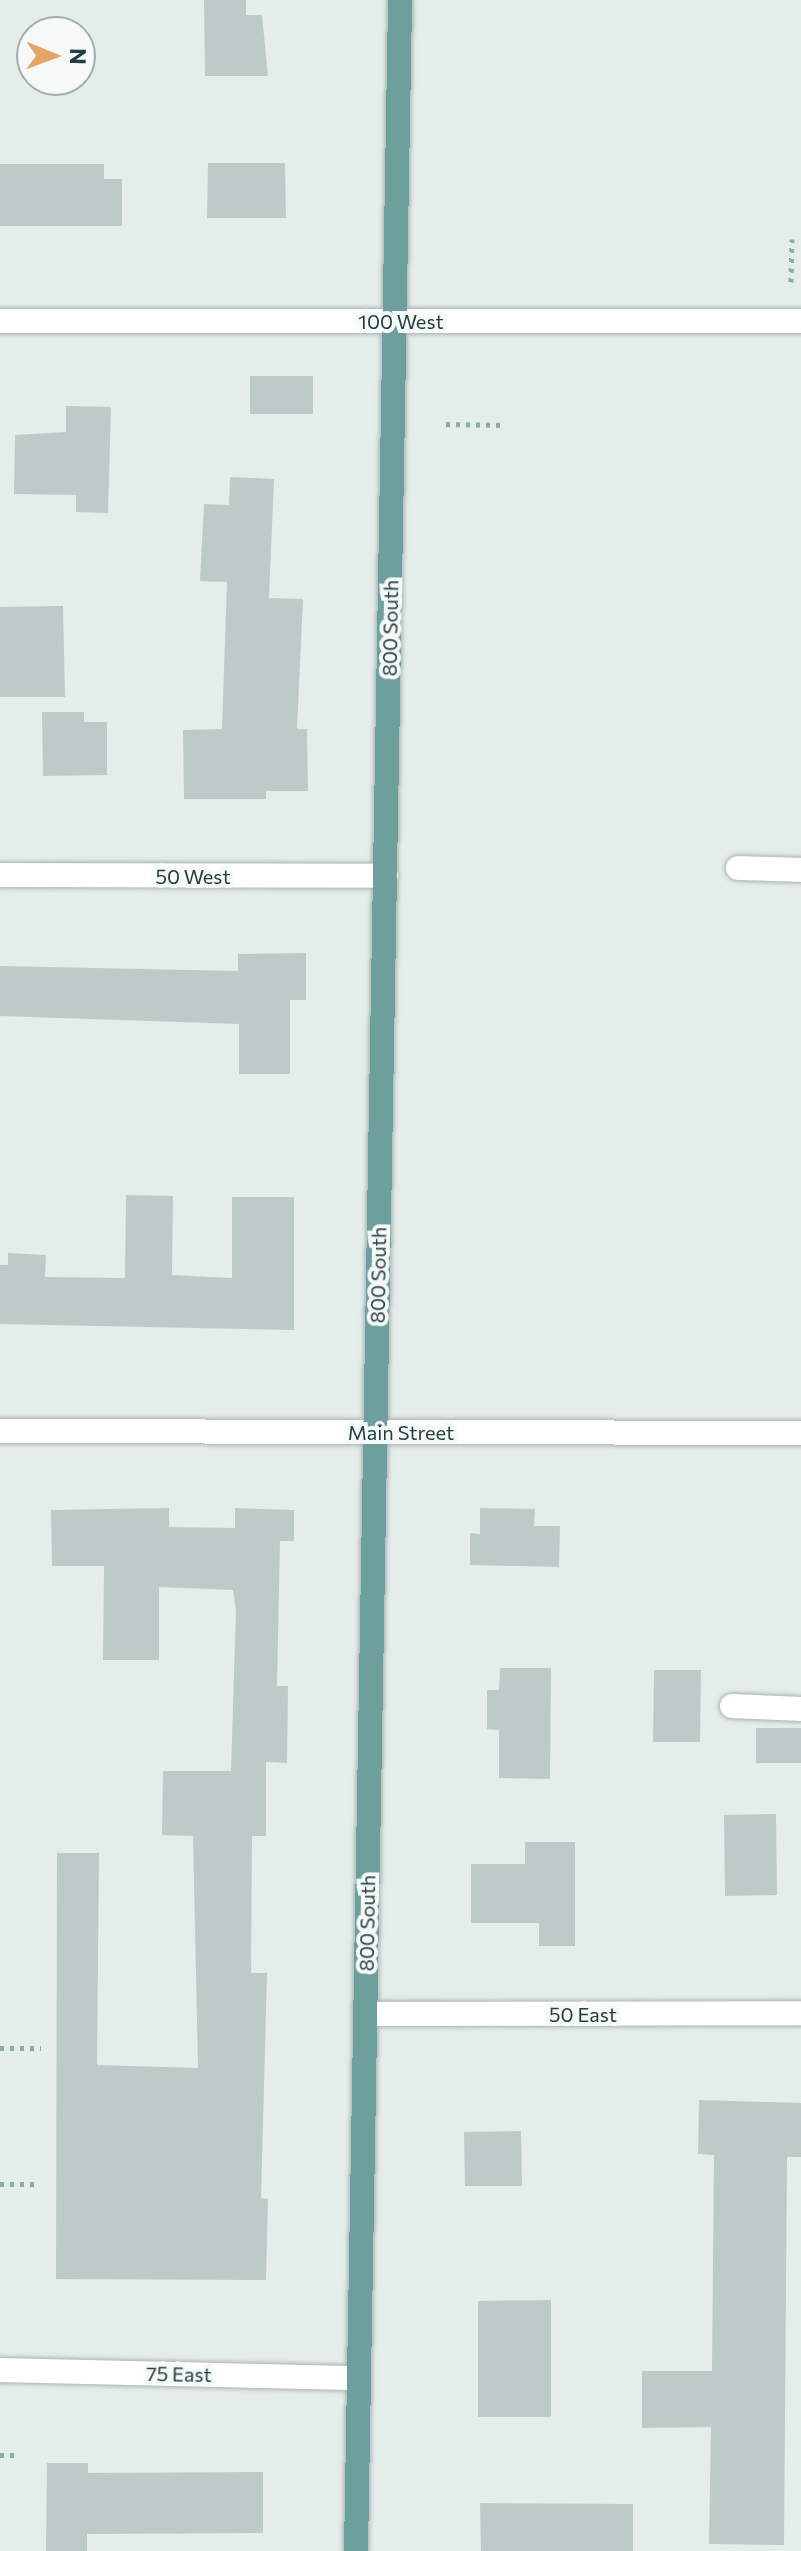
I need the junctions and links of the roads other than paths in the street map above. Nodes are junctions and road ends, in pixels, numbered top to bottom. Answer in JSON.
{"nodes":[{"id":1,"x":400,"y":0,"type":"edge"},
{"id":2,"x":0,"y":321,"type":"edge"},
{"id":3,"x":396,"y":321,"type":"junction"},
{"id":4,"x":801,"y":321,"type":"edge"},
{"id":5,"x":738,"y":868,"type":"dead end"},
{"id":6,"x":801,"y":870,"type":"edge"},
{"id":7,"x":0,"y":875,"type":"edge"},
{"id":8,"x":386,"y":876,"type":"junction"},
{"id":9,"x":0,"y":1431,"type":"edge"},
{"id":10,"x":375,"y":1431,"type":"junction"},
{"id":11,"x":801,"y":1433,"type":"edge"},
{"id":12,"x":732,"y":1706,"type":"dead end"},
{"id":13,"x":801,"y":1709,"type":"edge"},
{"id":14,"x":801,"y":2013,"type":"edge"},
{"id":15,"x":366,"y":2014,"type":"junction"},
{"id":16,"x":0,"y":2370,"type":"edge"},
{"id":17,"x":359,"y":2378,"type":"junction"},
{"id":18,"x":356,"y":2551,"type":"edge"}],
"edges":[{"from":1,"to":3,"type":"main road","name":"800 South"},
{"from":2,"to":3,"type":"street","name":"100 West"},
{"from":3,"to":4,"type":"street","name":"100 West"},
{"from":3,"to":8,"type":"main road","name":"800 South"},
{"from":5,"to":6,"type":"street"},
{"from":7,"to":8,"type":"street","name":"50 West"},
{"from":8,"to":10,"type":"main road","name":"800 South"},
{"from":9,"to":10,"type":"street","name":"Main Street"},
{"from":10,"to":11,"type":"street","name":"Main Street"},
{"from":10,"to":15,"type":"main road","name":"800 South"},
{"from":12,"to":13,"type":"street"},
{"from":14,"to":15,"type":"street","name":"50 East"},
{"from":15,"to":17,"type":"main road","name":"800 South"},
{"from":16,"to":17,"type":"street","name":"75 East"},
{"from":17,"to":18,"type":"main road","name":"800 South"}]}
